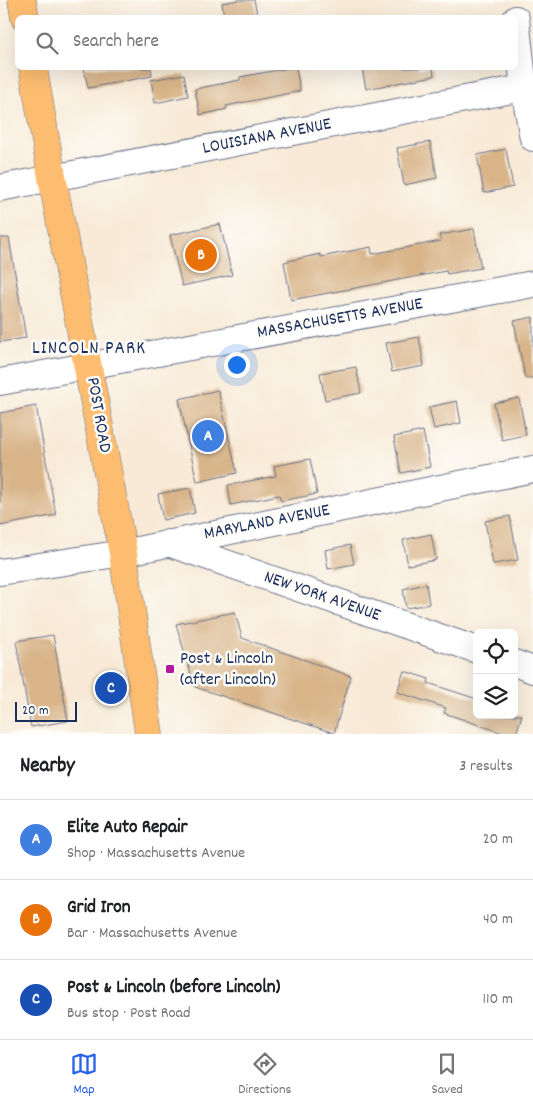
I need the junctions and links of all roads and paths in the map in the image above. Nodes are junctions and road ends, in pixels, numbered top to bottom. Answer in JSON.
{"nodes":[{"id":1,"x":22,"y":0,"type":"edge"},
{"id":2,"x":513,"y":0,"type":"edge"},
{"id":3,"x":24,"y":15,"type":"edge"},
{"id":4,"x":515,"y":15,"type":"edge"},
{"id":5,"x":518,"y":34,"type":"edge"},
{"id":6,"x":33,"y":70,"type":"edge"},
{"id":7,"x":528,"y":87,"type":"edge"},
{"id":8,"x":533,"y":138,"type":"edge"},
{"id":9,"x":52,"y":177,"type":"junction"},
{"id":10,"x":0,"y":188,"type":"edge"},
{"id":11,"x":533,"y":284,"type":"edge"},
{"id":12,"x":89,"y":365,"type":"junction"},
{"id":13,"x":0,"y":382,"type":"edge"},
{"id":14,"x":533,"y":469,"type":"edge"},
{"id":15,"x":168,"y":543,"type":"junction"},
{"id":16,"x":123,"y":553,"type":"junction"},
{"id":17,"x":0,"y":572,"type":"edge"},
{"id":18,"x":473,"y":649,"type":"edge"},
{"id":19,"x":518,"y":664,"type":"edge"},
{"id":20,"x":533,"y":670,"type":"edge"},
{"id":21,"x":149,"y":734,"type":"edge"}],
"edges":[{"from":1,"to":3,"type":"main road"},
{"from":2,"to":4,"type":"street"},
{"from":5,"to":7,"type":"street"},
{"from":6,"to":9,"type":"main road","name":"POST ROAD"},
{"from":7,"to":8,"type":"street"},
{"from":7,"to":9,"type":"street","name":"LOUISIANA AVENUE"},
{"from":9,"to":10,"type":"street","name":"LOUISIANA AVENUE"},
{"from":9,"to":12,"type":"main road","name":"POST ROAD"},
{"from":11,"to":12,"type":"street","name":"MASSACHUSETTS AVENUE"},
{"from":12,"to":13,"type":"street","name":"MASSACHUSETTS AVENUE"},
{"from":12,"to":16,"type":"main road","name":"POST ROAD"},
{"from":14,"to":15,"type":"street","name":"MARYLAND AVENUE"},
{"from":15,"to":16,"type":"street","name":"MARYLAND AVENUE"},
{"from":15,"to":18,"type":"street","name":"NEW YORK AVENUE"},
{"from":16,"to":17,"type":"street","name":"MARYLAND AVENUE"},
{"from":16,"to":21,"type":"main road","name":"POST ROAD"},
{"from":19,"to":20,"type":"street"}]}
